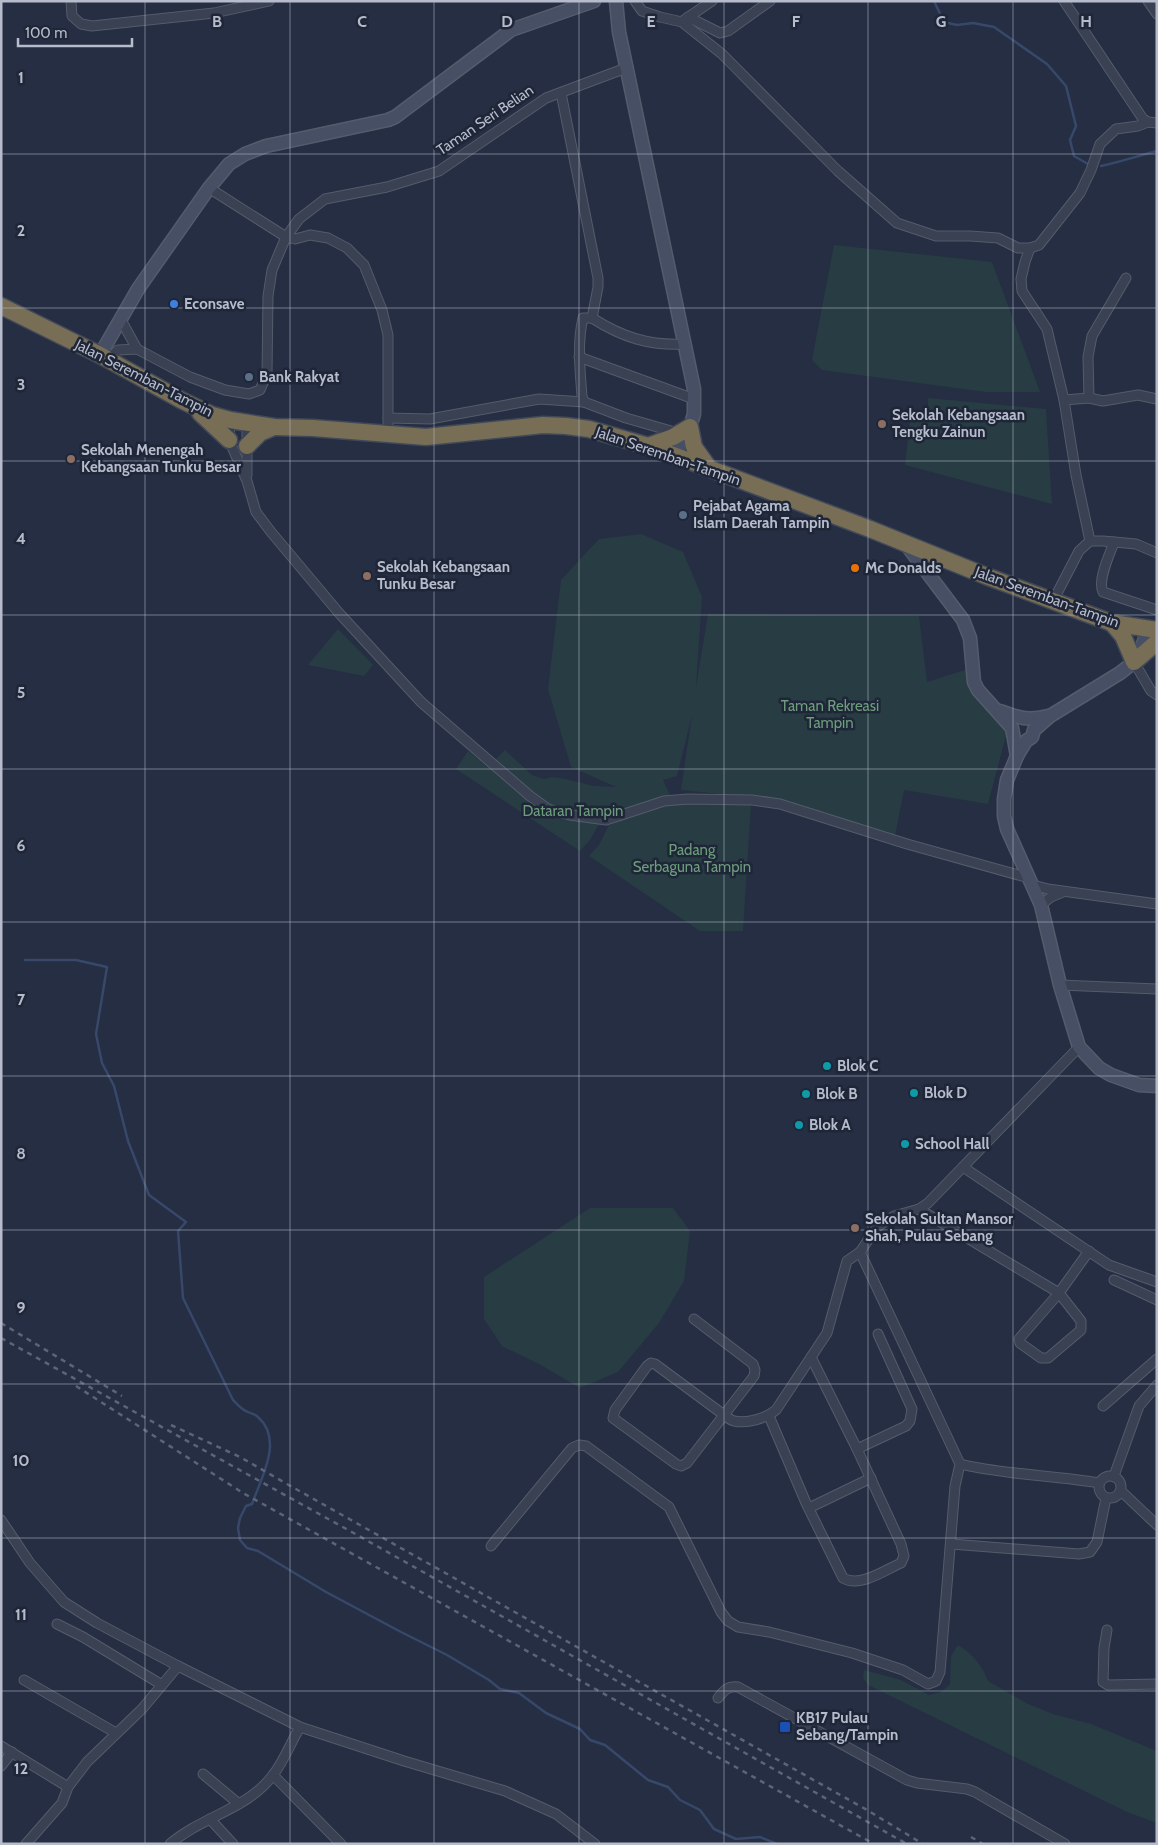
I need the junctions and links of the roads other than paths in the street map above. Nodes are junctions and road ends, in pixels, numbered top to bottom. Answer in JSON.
{"nodes":[{"id":1,"x":71,"y":1,"type":"edge"},
{"id":2,"x":269,"y":1,"type":"edge"},
{"id":3,"x":594,"y":1,"type":"edge"},
{"id":4,"x":616,"y":1,"type":"edge"},
{"id":5,"x":635,"y":1,"type":"edge"},
{"id":6,"x":712,"y":1,"type":"edge"},
{"id":7,"x":770,"y":1,"type":"edge"},
{"id":8,"x":1064,"y":1,"type":"edge"},
{"id":9,"x":1148,"y":1,"type":"edge"},
{"id":10,"x":1157,"y":14,"type":"edge"},
{"id":11,"x":685,"y":20,"type":"junction"},
{"id":12,"x":626,"y":68,"type":"junction"},
{"id":13,"x":561,"y":93,"type":"junction"},
{"id":14,"x":1152,"y":122,"type":"edge"},
{"id":15,"x":209,"y":188,"type":"junction"},
{"id":16,"x":286,"y":237,"type":"junction"},
{"id":17,"x":1030,"y":248,"type":"junction"},
{"id":18,"x":1126,"y":278,"type":"dead end"},
{"id":19,"x":1,"y":306,"type":"edge"},
{"id":20,"x":587,"y":318,"type":"junction"},
{"id":21,"x":121,"y":320,"type":"junction"},
{"id":22,"x":685,"y":344,"type":"junction"},
{"id":23,"x":137,"y":349,"type":"junction"},
{"id":24,"x":579,"y":357,"type":"junction"},
{"id":25,"x":104,"y":358,"type":"junction"},
{"id":26,"x":1089,"y":398,"type":"junction"},
{"id":27,"x":694,"y":399,"type":"junction"},
{"id":28,"x":1157,"y":399,"type":"edge"},
{"id":29,"x":1064,"y":400,"type":"junction"},
{"id":30,"x":584,"y":402,"type":"junction"},
{"id":31,"x":188,"y":404,"type":"junction"},
{"id":32,"x":230,"y":420,"type":"junction"},
{"id":33,"x":246,"y":423,"type":"junction"},
{"id":34,"x":388,"y":426,"type":"junction"},
{"id":35,"x":274,"y":427,"type":"junction"},
{"id":36,"x":686,"y":433,"type":"junction"},
{"id":37,"x":229,"y":440,"type":"junction"},
{"id":38,"x":246,"y":446,"type":"junction"},
{"id":39,"x":648,"y":446,"type":"junction"},
{"id":40,"x":680,"y":457,"type":"junction"},
{"id":41,"x":709,"y":468,"type":"junction"},
{"id":42,"x":247,"y":480,"type":"junction"},
{"id":43,"x":1090,"y":541,"type":"junction"},
{"id":44,"x":1114,"y":542,"type":"junction"},
{"id":45,"x":904,"y":543,"type":"junction"},
{"id":46,"x":1157,"y":553,"type":"edge"},
{"id":47,"x":1053,"y":601,"type":"junction"},
{"id":48,"x":1154,"y":610,"type":"edge"},
{"id":49,"x":1112,"y":623,"type":"junction"},
{"id":50,"x":1154,"y":634,"type":"edge"},
{"id":51,"x":1134,"y":662,"type":"junction"},
{"id":52,"x":1157,"y":694,"type":"edge"},
{"id":53,"x":1023,"y":729,"type":"junction"},
{"id":54,"x":1031,"y":881,"type":"junction"},
{"id":55,"x":1066,"y":891,"type":"junction"},
{"id":56,"x":1157,"y":904,"type":"edge"},
{"id":57,"x":1041,"y":905,"type":"junction"},
{"id":58,"x":1060,"y":985,"type":"junction"},
{"id":59,"x":1157,"y":990,"type":"edge"},
{"id":60,"x":1079,"y":1047,"type":"junction"},
{"id":61,"x":1157,"y":1086,"type":"edge"},
{"id":62,"x":963,"y":1167,"type":"junction"},
{"id":63,"x":919,"y":1209,"type":"junction"},
{"id":64,"x":1089,"y":1251,"type":"junction"},
{"id":65,"x":860,"y":1252,"type":"junction"},
{"id":66,"x":1114,"y":1280,"type":"dead end"},
{"id":67,"x":1157,"y":1282,"type":"edge"},
{"id":68,"x":1059,"y":1293,"type":"junction"},
{"id":69,"x":1157,"y":1300,"type":"edge"},
{"id":70,"x":694,"y":1319,"type":"dead end"},
{"id":71,"x":878,"y":1334,"type":"dead end"},
{"id":72,"x":811,"y":1357,"type":"junction"},
{"id":73,"x":1157,"y":1358,"type":"edge"},
{"id":74,"x":1157,"y":1385,"type":"edge"},
{"id":75,"x":1103,"y":1406,"type":"dead end"},
{"id":76,"x":724,"y":1415,"type":"junction"},
{"id":77,"x":769,"y":1416,"type":"junction"},
{"id":78,"x":857,"y":1449,"type":"junction"},
{"id":79,"x":960,"y":1464,"type":"junction"},
{"id":80,"x":1114,"y":1476,"type":"junction"},
{"id":81,"x":871,"y":1478,"type":"junction"},
{"id":82,"x":1099,"y":1483,"type":"junction"},
{"id":83,"x":1121,"y":1491,"type":"junction"},
{"id":84,"x":1106,"y":1498,"type":"junction"},
{"id":85,"x":808,"y":1508,"type":"junction"},
{"id":86,"x":1,"y":1520,"type":"edge"},
{"id":87,"x":1157,"y":1525,"type":"edge"},
{"id":88,"x":951,"y":1544,"type":"junction"},
{"id":89,"x":491,"y":1546,"type":"dead end"},
{"id":90,"x":56,"y":1624,"type":"dead end"},
{"id":91,"x":1107,"y":1630,"type":"dead end"},
{"id":92,"x":178,"y":1666,"type":"junction"},
{"id":93,"x":24,"y":1680,"type":"dead end"},
{"id":94,"x":1157,"y":1684,"type":"edge"},
{"id":95,"x":162,"y":1686,"type":"junction"},
{"id":96,"x":718,"y":1698,"type":"dead end"},
{"id":97,"x":300,"y":1727,"type":"junction"},
{"id":98,"x":116,"y":1733,"type":"junction"},
{"id":99,"x":1,"y":1746,"type":"edge"},
{"id":100,"x":12,"y":1752,"type":"junction"},
{"id":101,"x":1,"y":1766,"type":"edge"},
{"id":102,"x":203,"y":1774,"type":"dead end"},
{"id":103,"x":273,"y":1775,"type":"junction"},
{"id":104,"x":68,"y":1786,"type":"junction"},
{"id":105,"x":239,"y":1804,"type":"junction"},
{"id":106,"x":210,"y":1819,"type":"junction"},
{"id":107,"x":26,"y":1844,"type":"edge"},
{"id":108,"x":170,"y":1844,"type":"edge"},
{"id":109,"x":234,"y":1844,"type":"edge"},
{"id":110,"x":341,"y":1844,"type":"edge"},
{"id":111,"x":595,"y":1844,"type":"edge"},
{"id":112,"x":1065,"y":1844,"type":"edge"}],
"edges":[{"from":1,"to":2,"type":"street"},
{"from":3,"to":15,"type":"street"},
{"from":4,"to":12,"type":"street"},
{"from":5,"to":11,"type":"street"},
{"from":6,"to":11,"type":"street"},
{"from":7,"to":11,"type":"street"},
{"from":8,"to":14,"type":"street"},
{"from":9,"to":10,"type":"street"},
{"from":11,"to":17,"type":"street"},
{"from":12,"to":13,"type":"street","name":"Taman Seri Belian"},
{"from":12,"to":22,"type":"street"},
{"from":13,"to":16,"type":"street","name":"Taman Seri Belian"},
{"from":13,"to":20,"type":"street"},
{"from":14,"to":17,"type":"street"},
{"from":15,"to":16,"type":"street"},
{"from":15,"to":21,"type":"street"},
{"from":16,"to":23,"type":"street","name":"Taman Seri Belian"},
{"from":16,"to":34,"type":"street"},
{"from":17,"to":29,"type":"street"},
{"from":18,"to":26,"type":"street"},
{"from":19,"to":25,"type":"highway","name":"Jalan Seremban-Tampin"},
{"from":20,"to":22,"type":"street"},
{"from":20,"to":24,"type":"street"},
{"from":21,"to":23,"type":"street"},
{"from":21,"to":25,"type":"street"},
{"from":22,"to":27,"type":"street"},
{"from":23,"to":25,"type":"street"},
{"from":24,"to":27,"type":"street"},
{"from":24,"to":30,"type":"street"},
{"from":25,"to":31,"type":"highway","name":"Jalan Seremban-Tampin"},
{"from":26,"to":28,"type":"street"},
{"from":26,"to":29,"type":"street"},
{"from":27,"to":36,"type":"street"},
{"from":29,"to":43,"type":"street"},
{"from":30,"to":34,"type":"street"},
{"from":30,"to":36,"type":"street"},
{"from":31,"to":32,"type":"highway","name":"Jalan Seremban-Tampin"},
{"from":31,"to":37,"type":"highway"},
{"from":32,"to":33,"type":"highway","name":"Jalan Seremban-Tampin"},
{"from":32,"to":37,"type":"street"},
{"from":33,"to":35,"type":"highway","name":"Jalan Seremban-Tampin"},
{"from":33,"to":38,"type":"street"},
{"from":34,"to":35,"type":"highway","name":"Jalan Seremban-Tampin"},
{"from":34,"to":39,"type":"highway","name":"Jalan Seremban-Tampin"},
{"from":35,"to":38,"type":"highway"},
{"from":36,"to":39,"type":"highway"},
{"from":36,"to":40,"type":"street"},
{"from":36,"to":41,"type":"highway"},
{"from":37,"to":42,"type":"street"},
{"from":38,"to":42,"type":"street"},
{"from":39,"to":40,"type":"highway","name":"Jalan Seremban-Tampin"},
{"from":40,"to":41,"type":"highway","name":"Jalan Seremban-Tampin"},
{"from":41,"to":45,"type":"highway","name":"Jalan Seremban-Tampin"},
{"from":42,"to":54,"type":"street"},
{"from":43,"to":44,"type":"street"},
{"from":43,"to":47,"type":"street"},
{"from":44,"to":46,"type":"street"},
{"from":44,"to":48,"type":"street"},
{"from":45,"to":47,"type":"highway","name":"Jalan Seremban-Tampin"},
{"from":45,"to":53,"type":"street"},
{"from":47,"to":49,"type":"highway","name":"Jalan Seremban-Tampin"},
{"from":48,"to":50,"type":"street"},
{"from":49,"to":50,"type":"highway","name":"Jalan Seremban-Tampin"},
{"from":49,"to":51,"type":"highway"},
{"from":50,"to":51,"type":"highway"},
{"from":51,"to":52,"type":"street"},
{"from":51,"to":53,"type":"street"},
{"from":53,"to":54,"type":"street"},
{"from":54,"to":55,"type":"street"},
{"from":54,"to":57,"type":"street"},
{"from":55,"to":56,"type":"street"},
{"from":55,"to":57,"type":"street"},
{"from":57,"to":58,"type":"street"},
{"from":58,"to":59,"type":"street"},
{"from":58,"to":60,"type":"street"},
{"from":60,"to":61,"type":"street"},
{"from":60,"to":62,"type":"street"},
{"from":62,"to":63,"type":"street"},
{"from":62,"to":64,"type":"street"},
{"from":63,"to":65,"type":"street"},
{"from":63,"to":68,"type":"street"},
{"from":64,"to":67,"type":"street"},
{"from":64,"to":68,"type":"street"},
{"from":65,"to":72,"type":"street"},
{"from":65,"to":79,"type":"street"},
{"from":66,"to":69,"type":"street"},
{"from":68,"to":68,"type":"street"},
{"from":70,"to":76,"type":"street"},
{"from":71,"to":78,"type":"street"},
{"from":72,"to":77,"type":"street"},
{"from":72,"to":78,"type":"street"},
{"from":73,"to":75,"type":"street"},
{"from":74,"to":80,"type":"street"},
{"from":76,"to":76,"type":"street"},
{"from":76,"to":77,"type":"street"},
{"from":77,"to":85,"type":"street"},
{"from":78,"to":81,"type":"street"},
{"from":79,"to":82,"type":"street"},
{"from":79,"to":88,"type":"street"},
{"from":80,"to":82,"type":"street"},
{"from":80,"to":83,"type":"street"},
{"from":81,"to":85,"type":"street"},
{"from":81,"to":85,"type":"street"},
{"from":82,"to":84,"type":"street"},
{"from":83,"to":84,"type":"street"},
{"from":83,"to":87,"type":"street"},
{"from":84,"to":88,"type":"street"},
{"from":86,"to":92,"type":"street"},
{"from":88,"to":89,"type":"street"},
{"from":90,"to":95,"type":"street"},
{"from":91,"to":94,"type":"street"},
{"from":92,"to":95,"type":"street"},
{"from":92,"to":97,"type":"street"},
{"from":93,"to":98,"type":"street"},
{"from":95,"to":98,"type":"street"},
{"from":96,"to":112,"type":"street"},
{"from":97,"to":103,"type":"street"},
{"from":97,"to":111,"type":"street"},
{"from":98,"to":104,"type":"street"},
{"from":99,"to":100,"type":"street"},
{"from":100,"to":101,"type":"street"},
{"from":100,"to":104,"type":"street"},
{"from":102,"to":105,"type":"street"},
{"from":103,"to":105,"type":"street"},
{"from":103,"to":110,"type":"street"},
{"from":104,"to":107,"type":"street"},
{"from":105,"to":106,"type":"street"},
{"from":106,"to":108,"type":"street"},
{"from":106,"to":109,"type":"street"}]}
